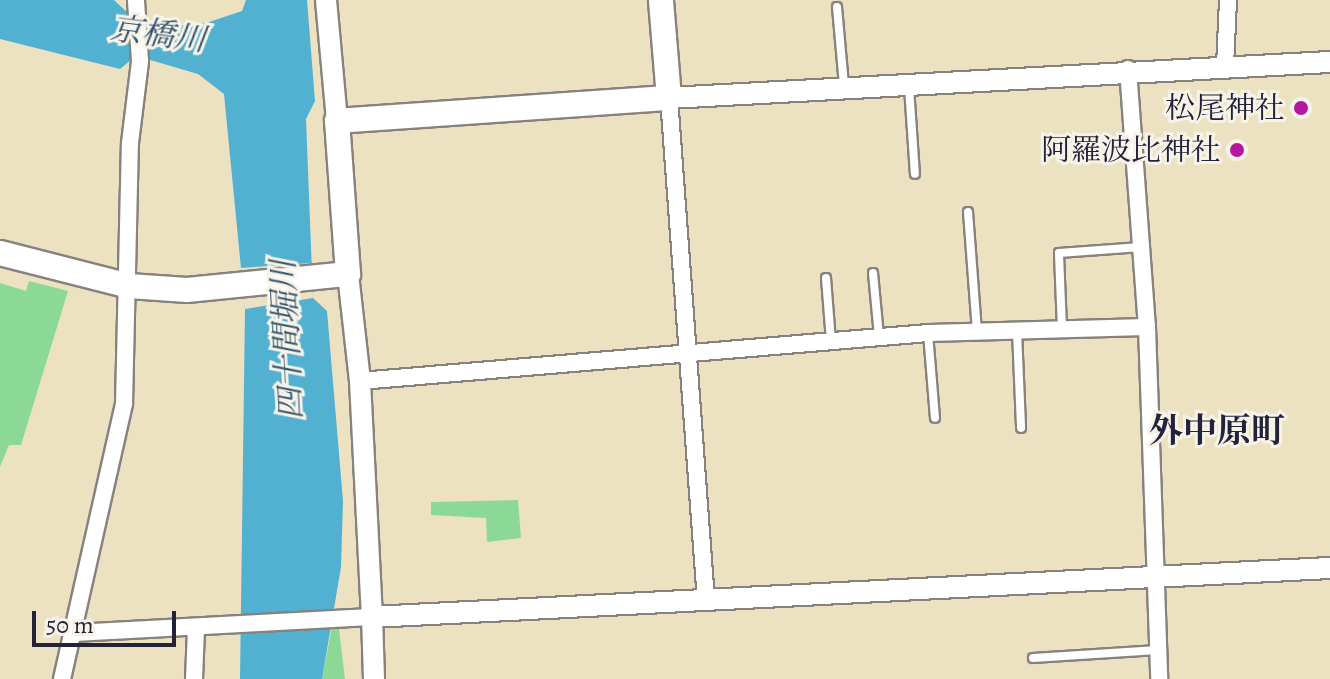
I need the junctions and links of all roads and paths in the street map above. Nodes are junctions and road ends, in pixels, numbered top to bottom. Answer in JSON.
{"nodes":[{"id":1,"x":136,"y":0,"type":"edge"},
{"id":2,"x":326,"y":0,"type":"edge"},
{"id":3,"x":661,"y":0,"type":"edge"},
{"id":4,"x":1228,"y":0,"type":"edge"},
{"id":5,"x":837,"y":7,"type":"dead end"},
{"id":6,"x":1330,"y":62,"type":"edge"},
{"id":7,"x":1225,"y":66,"type":"junction"},
{"id":8,"x":1128,"y":69,"type":"junction"},
{"id":9,"x":844,"y":86,"type":"junction"},
{"id":10,"x":909,"y":87,"type":"junction"},
{"id":11,"x":669,"y":98,"type":"junction"},
{"id":12,"x":337,"y":121,"type":"junction"},
{"id":13,"x":915,"y":174,"type":"dead end"},
{"id":14,"x":968,"y":212,"type":"dead end"},
{"id":15,"x":1141,"y":247,"type":"junction"},
{"id":16,"x":0,"y":253,"type":"edge"},
{"id":17,"x":873,"y":273,"type":"dead end"},
{"id":18,"x":348,"y":274,"type":"junction"},
{"id":19,"x":826,"y":278,"type":"dead end"},
{"id":20,"x":129,"y":286,"type":"junction"},
{"id":21,"x":1147,"y":327,"type":"junction"},
{"id":22,"x":1062,"y":330,"type":"junction"},
{"id":23,"x":1017,"y":331,"type":"junction"},
{"id":24,"x":977,"y":332,"type":"junction"},
{"id":25,"x":928,"y":333,"type":"junction"},
{"id":26,"x":879,"y":337,"type":"junction"},
{"id":27,"x":831,"y":341,"type":"junction"},
{"id":28,"x":685,"y":352,"type":"junction"},
{"id":29,"x":360,"y":381,"type":"junction"},
{"id":30,"x":935,"y":418,"type":"dead end"},
{"id":31,"x":1021,"y":428,"type":"dead end"},
{"id":32,"x":1330,"y":568,"type":"edge"},
{"id":33,"x":1158,"y":577,"type":"junction"},
{"id":34,"x":706,"y":601,"type":"junction"},
{"id":35,"x":372,"y":617,"type":"junction"},
{"id":36,"x":196,"y":629,"type":"junction"},
{"id":37,"x":73,"y":633,"type":"junction"},
{"id":38,"x":1158,"y":650,"type":"junction"},
{"id":39,"x":1033,"y":658,"type":"dead end"},
{"id":40,"x":62,"y":679,"type":"edge"},
{"id":41,"x":194,"y":679,"type":"edge"},
{"id":42,"x":374,"y":679,"type":"edge"},
{"id":43,"x":1159,"y":679,"type":"edge"}],
"edges":[{"from":1,"to":20,"type":"street"},
{"from":2,"to":12,"type":"street"},
{"from":3,"to":11,"type":"main road"},
{"from":4,"to":7,"type":"street"},
{"from":5,"to":9,"type":"lane"},
{"from":6,"to":7,"type":"street"},
{"from":7,"to":8,"type":"street"},
{"from":8,"to":10,"type":"street"},
{"from":8,"to":15,"type":"street"},
{"from":9,"to":10,"type":"street"},
{"from":9,"to":11,"type":"street"},
{"from":10,"to":13,"type":"lane"},
{"from":11,"to":12,"type":"main road"},
{"from":11,"to":28,"type":"street"},
{"from":12,"to":18,"type":"main road"},
{"from":14,"to":24,"type":"lane"},
{"from":15,"to":21,"type":"street"},
{"from":15,"to":22,"type":"lane"},
{"from":16,"to":20,"type":"main road"},
{"from":17,"to":26,"type":"lane"},
{"from":18,"to":20,"type":"main road"},
{"from":18,"to":29,"type":"street"},
{"from":19,"to":27,"type":"lane"},
{"from":20,"to":37,"type":"street"},
{"from":21,"to":22,"type":"street"},
{"from":21,"to":33,"type":"street"},
{"from":22,"to":23,"type":"street"},
{"from":23,"to":24,"type":"street"},
{"from":23,"to":31,"type":"lane"},
{"from":24,"to":25,"type":"street"},
{"from":25,"to":26,"type":"street"},
{"from":25,"to":30,"type":"lane"},
{"from":26,"to":27,"type":"street"},
{"from":27,"to":28,"type":"street"},
{"from":28,"to":29,"type":"street"},
{"from":28,"to":34,"type":"street"},
{"from":29,"to":35,"type":"street"},
{"from":32,"to":33,"type":"street"},
{"from":33,"to":34,"type":"street"},
{"from":33,"to":38,"type":"street"},
{"from":34,"to":35,"type":"street"},
{"from":35,"to":36,"type":"street"},
{"from":35,"to":42,"type":"street"},
{"from":36,"to":37,"type":"street"},
{"from":36,"to":41,"type":"street"},
{"from":37,"to":40,"type":"street"},
{"from":38,"to":39,"type":"lane"},
{"from":38,"to":43,"type":"street"}]}
